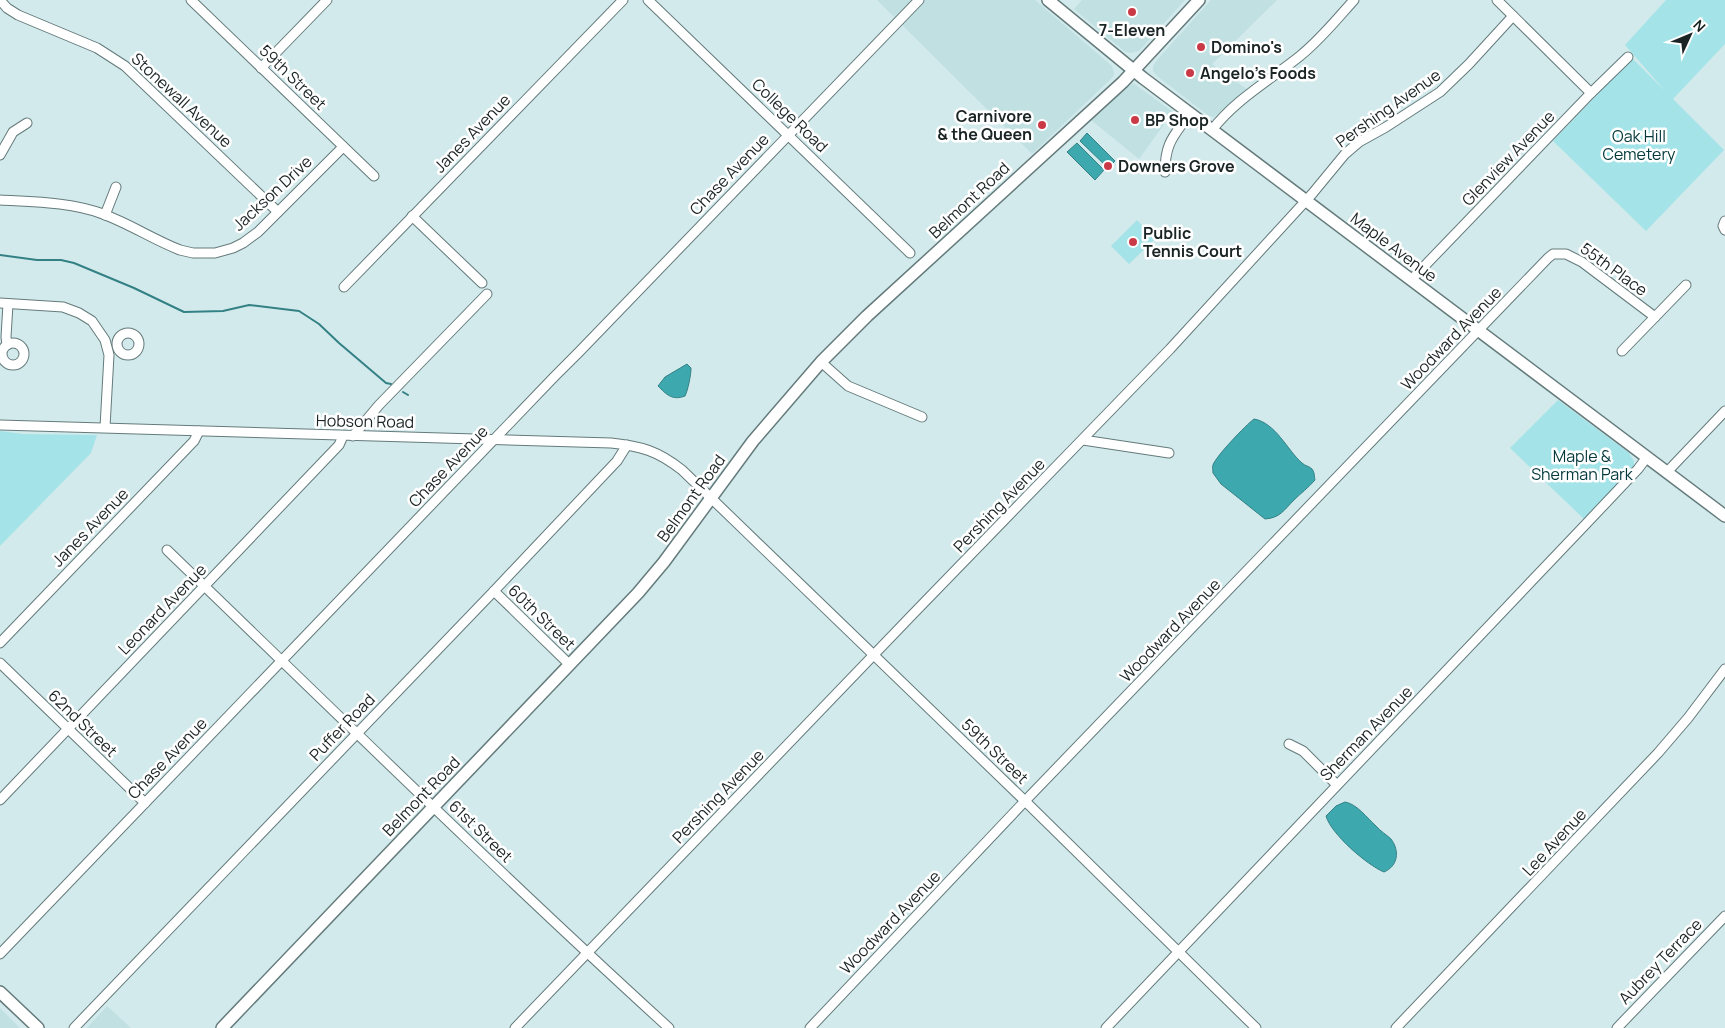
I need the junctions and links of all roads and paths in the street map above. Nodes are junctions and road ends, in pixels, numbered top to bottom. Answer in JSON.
{"nodes":[{"id":1,"x":0,"y":0,"type":"edge"},
{"id":2,"x":191,"y":0,"type":"edge"},
{"id":3,"x":327,"y":0,"type":"edge"},
{"id":4,"x":623,"y":0,"type":"edge"},
{"id":5,"x":648,"y":0,"type":"edge"},
{"id":6,"x":919,"y":0,"type":"edge"},
{"id":7,"x":1048,"y":0,"type":"edge"},
{"id":8,"x":1199,"y":0,"type":"edge"},
{"id":9,"x":1354,"y":0,"type":"edge"},
{"id":10,"x":1497,"y":0,"type":"edge"},
{"id":11,"x":7,"y":8,"type":"junction"},
{"id":12,"x":0,"y":15,"type":"edge"},
{"id":13,"x":1513,"y":16,"type":"junction"},
{"id":14,"x":1628,"y":57,"type":"dead end"},
{"id":15,"x":262,"y":68,"type":"junction"},
{"id":16,"x":1134,"y":71,"type":"junction"},
{"id":17,"x":1590,"y":93,"type":"junction"},
{"id":18,"x":1190,"y":113,"type":"junction"},
{"id":19,"x":27,"y":124,"type":"dead end"},
{"id":20,"x":1212,"y":130,"type":"junction"},
{"id":21,"x":788,"y":134,"type":"junction"},
{"id":22,"x":343,"y":147,"type":"junction"},
{"id":23,"x":0,"y":155,"type":"edge"},
{"id":24,"x":1165,"y":172,"type":"dead end"},
{"id":25,"x":374,"y":176,"type":"dead end"},
{"id":26,"x":116,"y":186,"type":"dead end"},
{"id":27,"x":0,"y":200,"type":"edge"},
{"id":28,"x":1306,"y":201,"type":"junction"},
{"id":29,"x":278,"y":212,"type":"junction"},
{"id":30,"x":105,"y":214,"type":"junction"},
{"id":31,"x":412,"y":216,"type":"junction"},
{"id":32,"x":1725,"y":221,"type":"edge"},
{"id":33,"x":1725,"y":230,"type":"edge"},
{"id":34,"x":910,"y":253,"type":"dead end"},
{"id":35,"x":1553,"y":254,"type":"joint"},
{"id":36,"x":1411,"y":280,"type":"junction"},
{"id":37,"x":482,"y":283,"type":"dead end"},
{"id":38,"x":1686,"y":284,"type":"dead end"},
{"id":39,"x":344,"y":287,"type":"dead end"},
{"id":40,"x":487,"y":294,"type":"dead end"},
{"id":41,"x":4,"y":304,"type":"edge"},
{"id":42,"x":1655,"y":317,"type":"junction"},
{"id":43,"x":1478,"y":331,"type":"junction"},
{"id":44,"x":7,"y":345,"type":"dead end"},
{"id":45,"x":118,"y":346,"type":"dead end"},
{"id":46,"x":108,"y":347,"type":"junction"},
{"id":47,"x":1622,"y":351,"type":"dead end"},
{"id":48,"x":821,"y":362,"type":"junction"},
{"id":49,"x":1725,"y":412,"type":"edge"},
{"id":50,"x":922,"y":417,"type":"dead end"},
{"id":51,"x":0,"y":425,"type":"edge"},
{"id":52,"x":105,"y":428,"type":"junction"},
{"id":53,"x":199,"y":431,"type":"junction"},
{"id":54,"x":348,"y":436,"type":"junction"},
{"id":55,"x":493,"y":440,"type":"junction"},
{"id":56,"x":1083,"y":440,"type":"junction"},
{"id":57,"x":627,"y":445,"type":"junction"},
{"id":58,"x":1169,"y":453,"type":"dead end"},
{"id":59,"x":1647,"y":457,"type":"junction"},
{"id":60,"x":1667,"y":472,"type":"junction"},
{"id":61,"x":711,"y":498,"type":"junction"},
{"id":62,"x":1725,"y":516,"type":"edge"},
{"id":63,"x":167,"y":550,"type":"dead end"},
{"id":64,"x":204,"y":586,"type":"junction"},
{"id":65,"x":494,"y":591,"type":"junction"},
{"id":66,"x":0,"y":643,"type":"edge"},
{"id":67,"x":874,"y":655,"type":"junction"},
{"id":68,"x":282,"y":660,"type":"junction"},
{"id":69,"x":0,"y":663,"type":"edge"},
{"id":70,"x":570,"y":665,"type":"junction"},
{"id":71,"x":1725,"y":669,"type":"edge"},
{"id":72,"x":68,"y":730,"type":"junction"},
{"id":73,"x":357,"y":733,"type":"junction"},
{"id":74,"x":1289,"y":744,"type":"dead end"},
{"id":75,"x":1337,"y":785,"type":"junction"},
{"id":76,"x":0,"y":800,"type":"edge"},
{"id":77,"x":1025,"y":801,"type":"junction"},
{"id":78,"x":145,"y":803,"type":"junction"},
{"id":79,"x":434,"y":807,"type":"junction"},
{"id":80,"x":1725,"y":916,"type":"edge"},
{"id":81,"x":1179,"y":952,"type":"junction"},
{"id":82,"x":587,"y":953,"type":"junction"},
{"id":83,"x":0,"y":954,"type":"edge"},
{"id":84,"x":0,"y":992,"type":"edge"},
{"id":85,"x":38,"y":1028,"type":"edge"},
{"id":86,"x":74,"y":1028,"type":"edge"},
{"id":87,"x":222,"y":1028,"type":"edge"},
{"id":88,"x":515,"y":1028,"type":"edge"},
{"id":89,"x":669,"y":1028,"type":"edge"},
{"id":90,"x":810,"y":1028,"type":"edge"},
{"id":91,"x":1106,"y":1028,"type":"edge"},
{"id":92,"x":1256,"y":1028,"type":"edge"},
{"id":93,"x":1396,"y":1028,"type":"edge"},
{"id":94,"x":1617,"y":1028,"type":"edge"}],
"edges":[{"from":1,"to":11,"type":"street","name":"Stonewall Avenue"},
{"from":2,"to":15,"type":"street","name":"59th Street"},
{"from":3,"to":15,"type":"street"},
{"from":4,"to":31,"type":"street","name":"Janes Avenue"},
{"from":5,"to":21,"type":"street","name":"College Road"},
{"from":6,"to":21,"type":"street","name":"Chase Avenue"},
{"from":7,"to":16,"type":"main road","name":"Maple Avenue"},
{"from":8,"to":16,"type":"main road","name":"Belmont Road"},
{"from":9,"to":20,"type":"street"},
{"from":10,"to":13,"type":"street"},
{"from":11,"to":12,"type":"street"},
{"from":11,"to":29,"type":"street","name":"Stonewall Avenue"},
{"from":13,"to":17,"type":"street"},
{"from":13,"to":28,"type":"street","name":"Pershing Avenue"},
{"from":14,"to":17,"type":"street","name":"Glenview Avenue"},
{"from":15,"to":22,"type":"street","name":"59th Street"},
{"from":16,"to":18,"type":"main road","name":"Maple Avenue"},
{"from":16,"to":48,"type":"main road","name":"Belmont Road"},
{"from":17,"to":36,"type":"street","name":"Glenview Avenue"},
{"from":18,"to":20,"type":"main road","name":"Maple Avenue"},
{"from":18,"to":24,"type":"street"},
{"from":19,"to":23,"type":"street"},
{"from":20,"to":28,"type":"main road","name":"Maple Avenue"},
{"from":21,"to":34,"type":"street","name":"College Road"},
{"from":21,"to":55,"type":"street","name":"Chase Avenue"},
{"from":22,"to":25,"type":"street","name":"59th Street"},
{"from":22,"to":29,"type":"street","name":"Jackson Drive"},
{"from":26,"to":30,"type":"street"},
{"from":27,"to":30,"type":"street","name":"Jackson Drive"},
{"from":28,"to":36,"type":"main road","name":"Maple Avenue"},
{"from":28,"to":56,"type":"street","name":"Pershing Avenue"},
{"from":29,"to":30,"type":"street","name":"Jackson Drive"},
{"from":31,"to":37,"type":"street"},
{"from":31,"to":39,"type":"street","name":"Janes Avenue"},
{"from":32,"to":33,"type":"street"},
{"from":35,"to":42,"type":"street","name":"55th Place"},
{"from":35,"to":43,"type":"street","name":"Woodward Avenue"},
{"from":36,"to":43,"type":"main road","name":"Maple Avenue"},
{"from":38,"to":42,"type":"street"},
{"from":40,"to":54,"type":"street","name":"Leonard Avenue"},
{"from":41,"to":44,"type":"street"},
{"from":41,"to":46,"type":"street"},
{"from":42,"to":47,"type":"street"},
{"from":43,"to":59,"type":"main road","name":"Maple Avenue"},
{"from":43,"to":77,"type":"street","name":"Woodward Avenue"},
{"from":45,"to":46,"type":"street"},
{"from":46,"to":52,"type":"street"},
{"from":48,"to":50,"type":"street"},
{"from":48,"to":61,"type":"main road","name":"Belmont Road"},
{"from":49,"to":60,"type":"street"},
{"from":51,"to":52,"type":"street","name":"Hobson Road"},
{"from":52,"to":53,"type":"street","name":"Hobson Road"},
{"from":53,"to":54,"type":"street","name":"Hobson Road"},
{"from":53,"to":66,"type":"street","name":"Janes Avenue"},
{"from":54,"to":55,"type":"street","name":"Hobson Road"},
{"from":54,"to":64,"type":"street","name":"Leonard Avenue"},
{"from":55,"to":57,"type":"street","name":"Hobson Road"},
{"from":55,"to":68,"type":"street","name":"Chase Avenue"},
{"from":56,"to":58,"type":"street"},
{"from":56,"to":67,"type":"street","name":"Pershing Avenue"},
{"from":57,"to":61,"type":"street","name":"Hobson Road"},
{"from":57,"to":65,"type":"street","name":"Puffer Road"},
{"from":59,"to":60,"type":"main road","name":"Maple Avenue"},
{"from":59,"to":75,"type":"street","name":"Sherman Avenue"},
{"from":60,"to":62,"type":"main road","name":"Maple Avenue"},
{"from":61,"to":67,"type":"street","name":"59th Street"},
{"from":61,"to":70,"type":"main road","name":"Belmont Road"},
{"from":63,"to":64,"type":"street","name":"61st Street"},
{"from":64,"to":68,"type":"street","name":"61st Street"},
{"from":64,"to":72,"type":"street","name":"Leonard Avenue"},
{"from":65,"to":70,"type":"street","name":"60th Street"},
{"from":65,"to":73,"type":"street","name":"Puffer Road"},
{"from":67,"to":77,"type":"street","name":"59th Street"},
{"from":67,"to":82,"type":"street","name":"Pershing Avenue"},
{"from":68,"to":73,"type":"street","name":"61st Street"},
{"from":68,"to":78,"type":"street","name":"Chase Avenue"},
{"from":69,"to":72,"type":"street","name":"62nd Street"},
{"from":70,"to":79,"type":"main road","name":"Belmont Road"},
{"from":71,"to":93,"type":"street","name":"Lee Avenue"},
{"from":72,"to":76,"type":"street","name":"Leonard Avenue"},
{"from":72,"to":78,"type":"street","name":"62nd Street"},
{"from":73,"to":79,"type":"street","name":"61st Street"},
{"from":73,"to":86,"type":"street","name":"Puffer Road"},
{"from":74,"to":75,"type":"street"},
{"from":75,"to":81,"type":"street","name":"Sherman Avenue"},
{"from":77,"to":81,"type":"street","name":"59th Street"},
{"from":77,"to":90,"type":"street","name":"Woodward Avenue"},
{"from":78,"to":83,"type":"street","name":"Chase Avenue"},
{"from":79,"to":82,"type":"street","name":"61st Street"},
{"from":79,"to":87,"type":"main road","name":"Belmont Road"},
{"from":80,"to":94,"type":"street","name":"Aubrey Terrace"},
{"from":81,"to":91,"type":"street","name":"Sherman Avenue"},
{"from":81,"to":92,"type":"street","name":"59th Street"},
{"from":82,"to":88,"type":"street","name":"Pershing Avenue"},
{"from":82,"to":89,"type":"street","name":"61st Street"},
{"from":84,"to":85,"type":"main road"}]}
